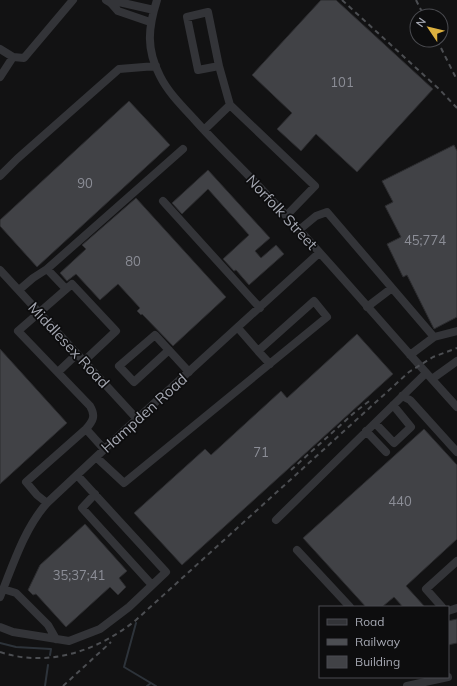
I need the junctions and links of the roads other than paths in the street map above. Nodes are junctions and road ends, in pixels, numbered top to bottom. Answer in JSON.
{"nodes":[{"id":1,"x":73,"y":0,"type":"edge"},
{"id":2,"x":157,"y":0,"type":"edge"},
{"id":3,"x":109,"y":2,"type":"edge"},
{"id":4,"x":154,"y":10,"type":"junction"},
{"id":5,"x":150,"y":22,"type":"junction"},
{"id":6,"x":0,"y":48,"type":"edge"},
{"id":7,"x":13,"y":58,"type":"junction"},
{"id":8,"x":156,"y":66,"type":"junction"},
{"id":9,"x":219,"y":66,"type":"junction"},
{"id":10,"x":0,"y":77,"type":"edge"},
{"id":11,"x":230,"y":105,"type":"junction"},
{"id":12,"x":204,"y":130,"type":"junction"},
{"id":13,"x":183,"y":149,"type":"dead end"},
{"id":14,"x":0,"y":176,"type":"edge"},
{"id":15,"x":163,"y":201,"type":"dead end"},
{"id":16,"x":286,"y":216,"type":"junction"},
{"id":17,"x":299,"y":230,"type":"junction"},
{"id":18,"x":319,"y":253,"type":"junction"},
{"id":19,"x":47,"y":269,"type":"junction"},
{"id":20,"x":0,"y":270,"type":"edge"},
{"id":21,"x":392,"y":288,"type":"junction"},
{"id":22,"x":66,"y":289,"type":"junction"},
{"id":23,"x":18,"y":290,"type":"junction"},
{"id":24,"x":367,"y":307,"type":"junction"},
{"id":25,"x":260,"y":308,"type":"junction"},
{"id":26,"x":39,"y":312,"type":"junction"},
{"id":27,"x":238,"y":328,"type":"junction"},
{"id":28,"x":457,"y":331,"type":"edge"},
{"id":29,"x":434,"y":337,"type":"junction"},
{"id":30,"x":169,"y":350,"type":"junction"},
{"id":31,"x":258,"y":351,"type":"junction"},
{"id":32,"x":77,"y":354,"type":"junction"},
{"id":33,"x":410,"y":355,"type":"junction"},
{"id":34,"x":457,"y":360,"type":"edge"},
{"id":35,"x":84,"y":361,"type":"junction"},
{"id":36,"x":270,"y":364,"type":"junction"},
{"id":37,"x":58,"y":372,"type":"junction"},
{"id":38,"x":189,"y":372,"type":"junction"},
{"id":39,"x":429,"y":376,"type":"junction"},
{"id":40,"x":402,"y":396,"type":"junction"},
{"id":41,"x":393,"y":406,"type":"junction"},
{"id":42,"x":457,"y":407,"type":"edge"},
{"id":43,"x":137,"y":419,"type":"junction"},
{"id":44,"x":375,"y":423,"type":"junction"},
{"id":45,"x":86,"y":429,"type":"junction"},
{"id":46,"x":366,"y":431,"type":"junction"},
{"id":47,"x":104,"y":449,"type":"junction"},
{"id":48,"x":386,"y":452,"type":"dead end"},
{"id":49,"x":457,"y":452,"type":"edge"},
{"id":50,"x":96,"y":457,"type":"junction"},
{"id":51,"x":77,"y":475,"type":"junction"},
{"id":52,"x":95,"y":494,"type":"junction"},
{"id":53,"x":47,"y":503,"type":"junction"},
{"id":54,"x":276,"y":520,"type":"dead end"},
{"id":55,"x":297,"y":550,"type":"dead end"},
{"id":56,"x":457,"y":561,"type":"edge"},
{"id":57,"x":152,"y":585,"type":"junction"},
{"id":58,"x":2,"y":593,"type":"edge"},
{"id":59,"x":349,"y":606,"type":"edge"},
{"id":60,"x":441,"y":606,"type":"edge"},
{"id":61,"x":0,"y":627,"type":"edge"},
{"id":62,"x":56,"y":639,"type":"junction"},
{"id":63,"x":437,"y":678,"type":"edge"},
{"id":64,"x":415,"y":680,"type":"edge"},
{"id":65,"x":407,"y":686,"type":"edge"}],
"edges":[{"from":1,"to":7,"type":"street"},
{"from":2,"to":4,"type":"street","name":"Norfolk Street"},
{"from":3,"to":4,"type":"street"},
{"from":3,"to":5,"type":"street"},
{"from":4,"to":5,"type":"street","name":"Norfolk Street"},
{"from":5,"to":8,"type":"street","name":"Norfolk Street"},
{"from":6,"to":7,"type":"street"},
{"from":7,"to":10,"type":"street"},
{"from":8,"to":12,"type":"street","name":"Norfolk Street"},
{"from":8,"to":14,"type":"street"},
{"from":9,"to":9,"type":"street"},
{"from":9,"to":11,"type":"street"},
{"from":11,"to":12,"type":"street"},
{"from":11,"to":16,"type":"street"},
{"from":12,"to":16,"type":"street","name":"Norfolk Street"},
{"from":13,"to":19,"type":"street"},
{"from":15,"to":25,"type":"street"},
{"from":16,"to":17,"type":"street","name":"Norfolk Street"},
{"from":17,"to":18,"type":"street","name":"Norfolk Street"},
{"from":17,"to":21,"type":"street"},
{"from":18,"to":24,"type":"street","name":"Norfolk Street"},
{"from":18,"to":25,"type":"street","name":"Hampden Road"},
{"from":19,"to":22,"type":"street"},
{"from":19,"to":23,"type":"street"},
{"from":20,"to":23,"type":"street","name":"Middlesex Road"},
{"from":21,"to":24,"type":"street"},
{"from":21,"to":29,"type":"street"},
{"from":22,"to":26,"type":"street"},
{"from":22,"to":35,"type":"street"},
{"from":23,"to":26,"type":"street","name":"Middlesex Road"},
{"from":24,"to":33,"type":"street","name":"Norfolk Street"},
{"from":25,"to":27,"type":"street","name":"Hampden Road"},
{"from":26,"to":32,"type":"street","name":"Middlesex Road"},
{"from":26,"to":37,"type":"street"},
{"from":27,"to":31,"type":"street"},
{"from":27,"to":38,"type":"street","name":"Hampden Road"},
{"from":28,"to":29,"type":"street"},
{"from":29,"to":33,"type":"street"},
{"from":30,"to":30,"type":"street"},
{"from":30,"to":38,"type":"street"},
{"from":31,"to":36,"type":"street"},
{"from":31,"to":36,"type":"street"},
{"from":32,"to":35,"type":"street","name":"Middlesex Road"},
{"from":32,"to":37,"type":"street"},
{"from":33,"to":39,"type":"street","name":"Norfolk Street"},
{"from":34,"to":39,"type":"street"},
{"from":35,"to":43,"type":"street","name":"Middlesex Road"},
{"from":36,"to":50,"type":"street"},
{"from":37,"to":45,"type":"street"},
{"from":38,"to":43,"type":"street","name":"Hampden Road"},
{"from":39,"to":40,"type":"street"},
{"from":39,"to":42,"type":"street","name":"Norfolk Street"},
{"from":40,"to":41,"type":"street"},
{"from":40,"to":49,"type":"street"},
{"from":41,"to":44,"type":"street"},
{"from":41,"to":44,"type":"street"},
{"from":43,"to":47,"type":"street","name":"Hampden Road"},
{"from":44,"to":46,"type":"street"},
{"from":45,"to":47,"type":"street"},
{"from":45,"to":53,"type":"street"},
{"from":46,"to":48,"type":"street"},
{"from":46,"to":54,"type":"street"},
{"from":47,"to":50,"type":"street","name":"Hampden Road"},
{"from":50,"to":51,"type":"street","name":"Hampden Road"},
{"from":51,"to":52,"type":"street"},
{"from":51,"to":53,"type":"street","name":"Hampden Road"},
{"from":52,"to":57,"type":"street"},
{"from":52,"to":57,"type":"street"},
{"from":53,"to":58,"type":"street","name":"Hampden Road"},
{"from":55,"to":59,"type":"street"},
{"from":56,"to":60,"type":"street"},
{"from":57,"to":62,"type":"street"},
{"from":58,"to":62,"type":"street"},
{"from":61,"to":62,"type":"street"},
{"from":63,"to":64,"type":"street"},
{"from":64,"to":65,"type":"street"}]}
